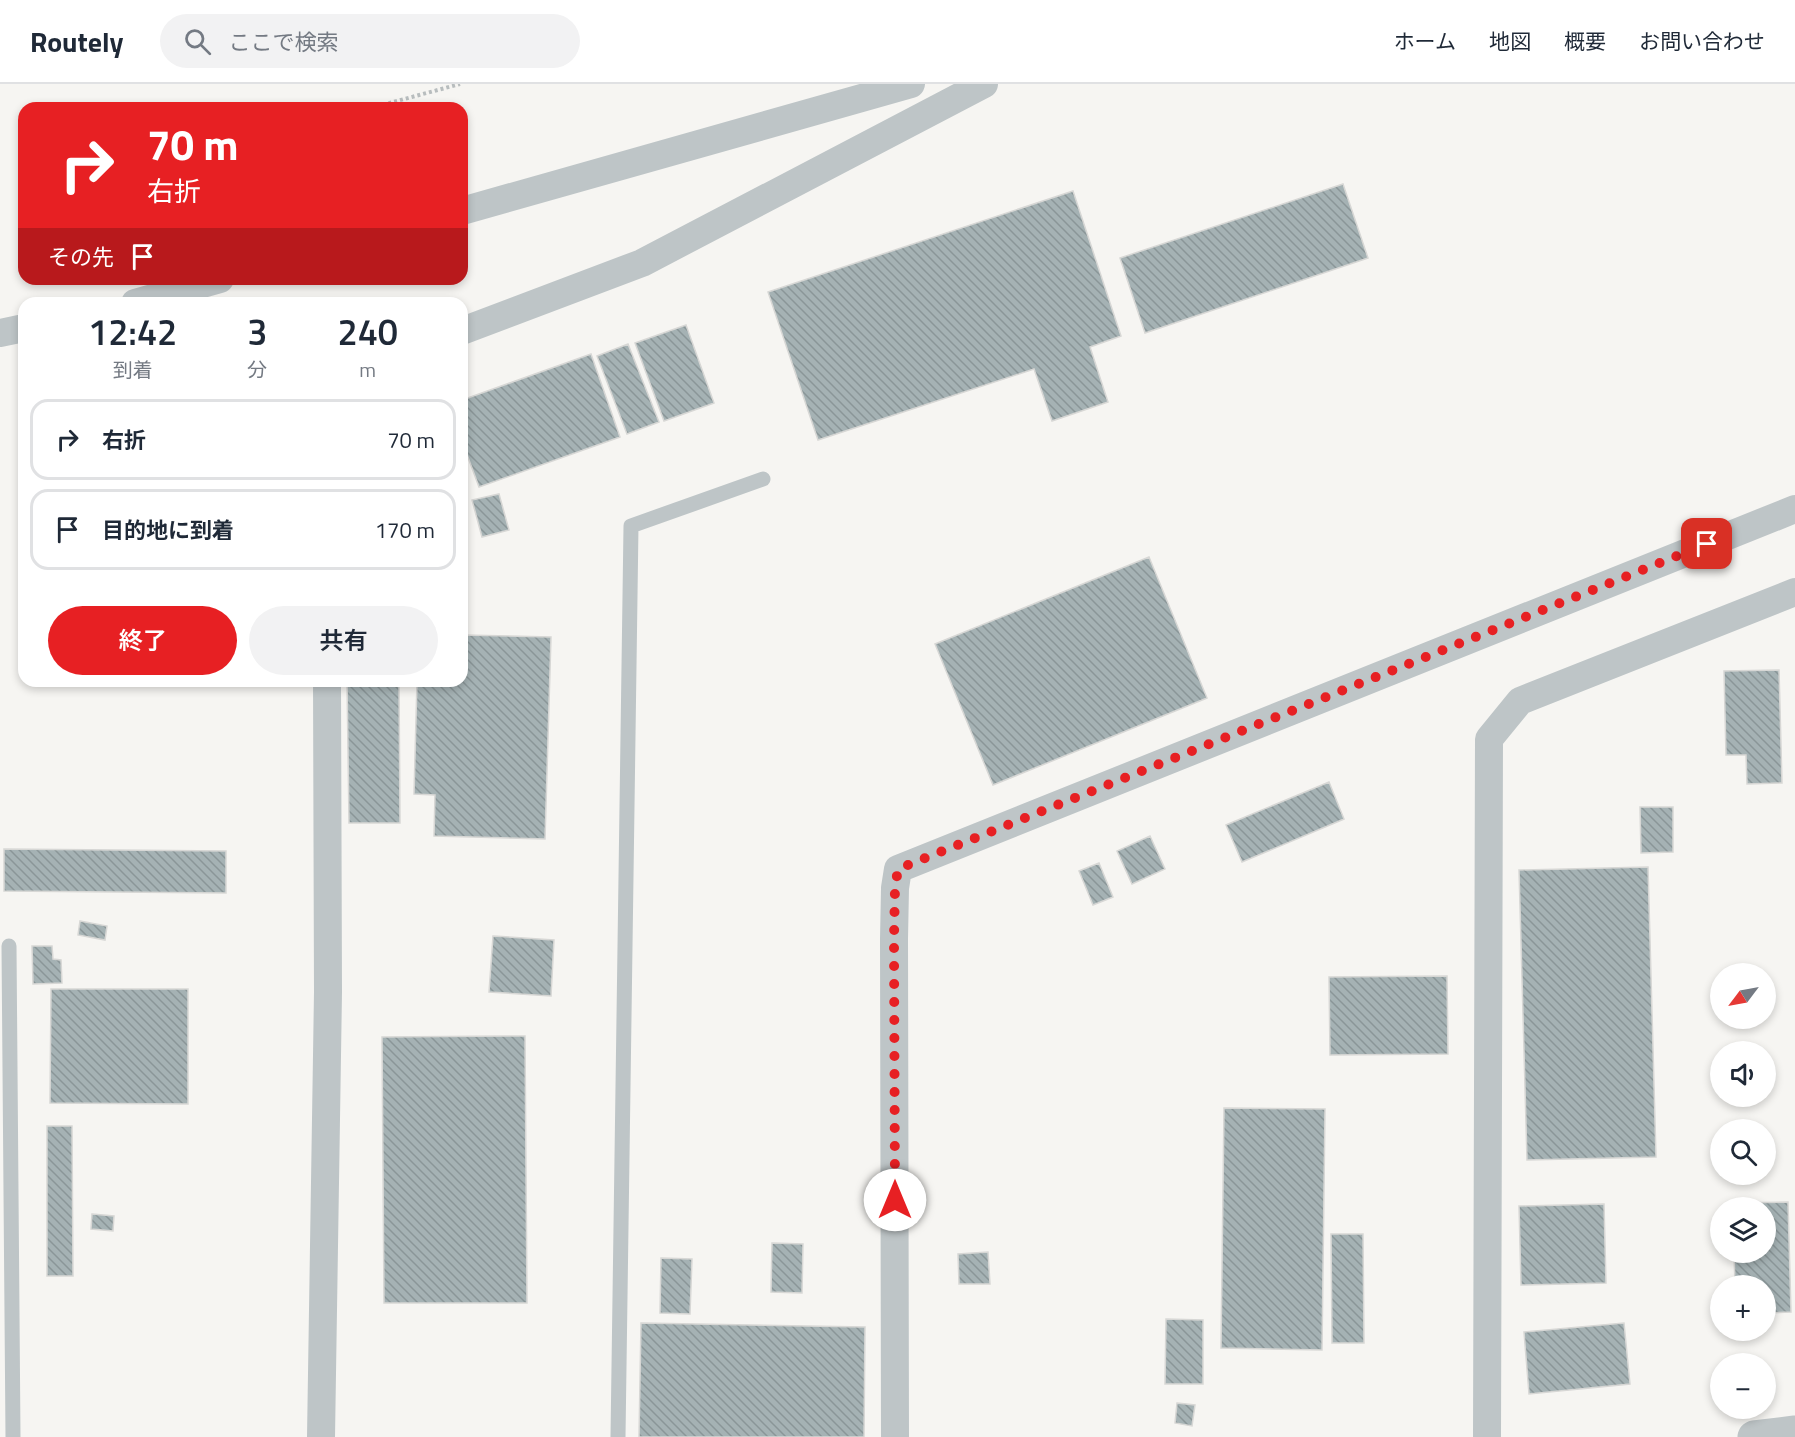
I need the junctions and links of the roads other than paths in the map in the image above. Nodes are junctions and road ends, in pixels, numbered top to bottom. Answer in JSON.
{"nodes":[{"id":1,"x":911,"y":84,"type":"edge"},
{"id":2,"x":984,"y":84,"type":"edge"},
{"id":3,"x":468,"y":209,"type":"edge"},
{"id":4,"x":199,"y":285,"type":"edge"},
{"id":5,"x":156,"y":297,"type":"edge"},
{"id":6,"x":18,"y":329,"type":"edge"},
{"id":7,"x":468,"y":329,"type":"edge"},
{"id":8,"x":0,"y":333,"type":"edge"},
{"id":9,"x":763,"y":479,"type":"dead end"},
{"id":10,"x":1795,"y":509,"type":"edge"},
{"id":11,"x":1795,"y":592,"type":"edge"},
{"id":12,"x":327,"y":687,"type":"edge"},
{"id":13,"x":9,"y":946,"type":"dead end"},
{"id":14,"x":1795,"y":1432,"type":"edge"},
{"id":15,"x":13,"y":1437,"type":"edge"},
{"id":16,"x":321,"y":1437,"type":"edge"},
{"id":17,"x":618,"y":1437,"type":"edge"},
{"id":18,"x":895,"y":1437,"type":"edge"},
{"id":19,"x":1487,"y":1437,"type":"edge"},
{"id":20,"x":1754,"y":1437,"type":"edge"}],
"edges":[{"from":1,"to":3,"type":"street"},
{"from":2,"to":7,"type":"street"},
{"from":4,"to":5,"type":"street"},
{"from":6,"to":8,"type":"street"},
{"from":9,"to":17,"type":"lane"},
{"from":10,"to":18,"type":"street"},
{"from":11,"to":19,"type":"street"},
{"from":12,"to":16,"type":"street"},
{"from":13,"to":15,"type":"lane"},
{"from":14,"to":20,"type":"street"}]}
